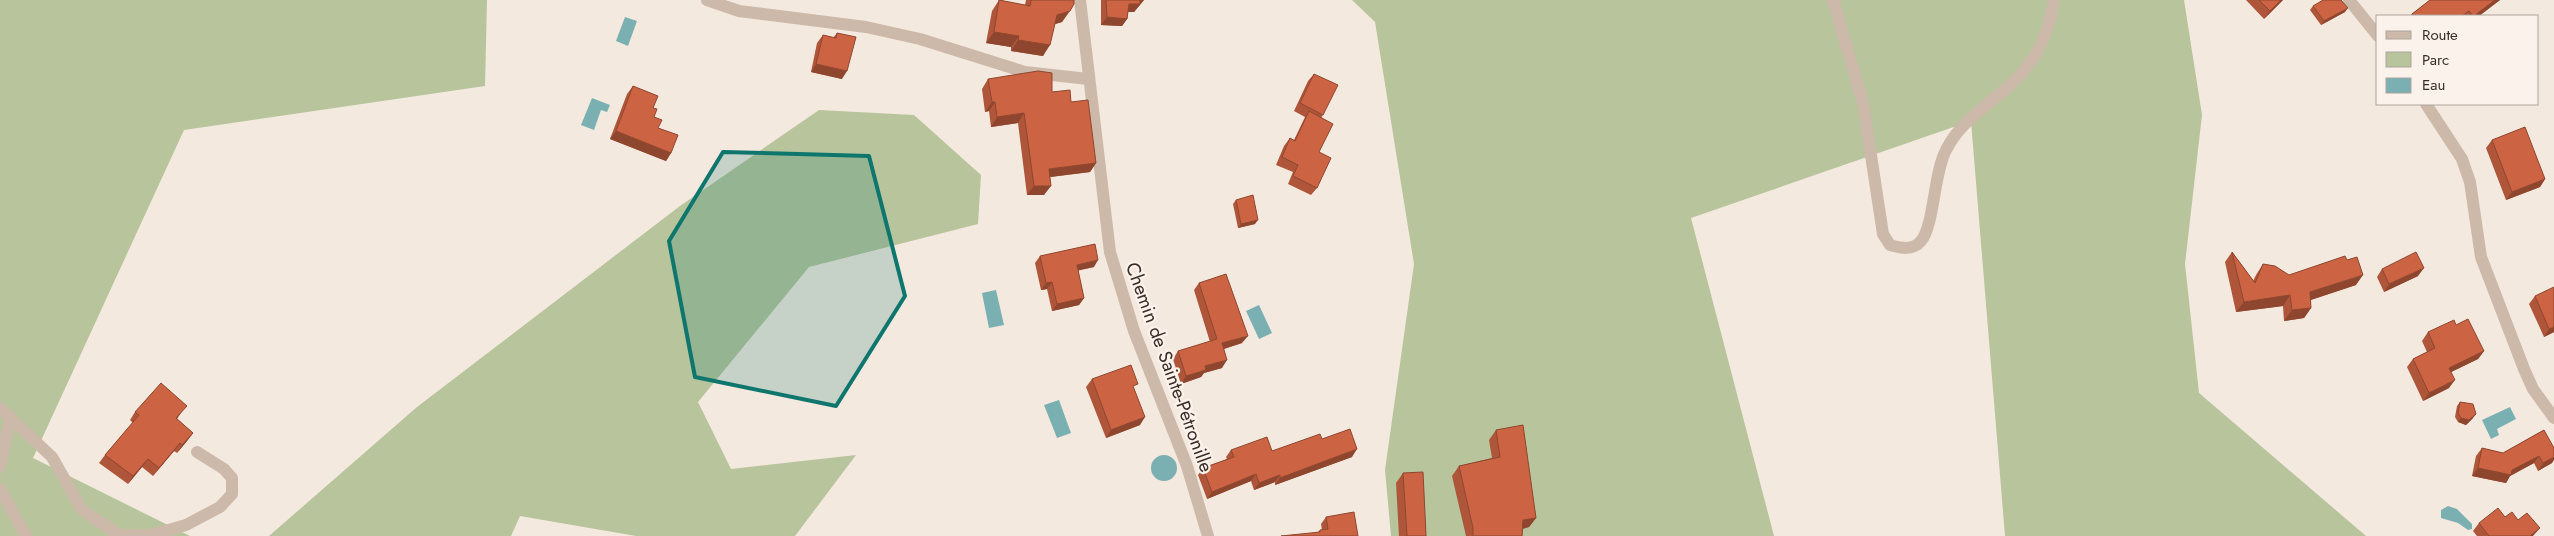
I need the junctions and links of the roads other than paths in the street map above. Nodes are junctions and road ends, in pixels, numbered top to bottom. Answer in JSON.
{"nodes":[{"id":1,"x":707,"y":0,"type":"edge"},
{"id":2,"x":1080,"y":0,"type":"edge"},
{"id":3,"x":1832,"y":0,"type":"edge"},
{"id":4,"x":2054,"y":0,"type":"edge"},
{"id":5,"x":2349,"y":0,"type":"edge"},
{"id":6,"x":2376,"y":34,"type":"edge"},
{"id":7,"x":1088,"y":79,"type":"junction"},
{"id":8,"x":2427,"y":105,"type":"edge"},
{"id":9,"x":0,"y":408,"type":"edge"},
{"id":10,"x":10,"y":418,"type":"junction"},
{"id":11,"x":2554,"y":418,"type":"edge"},
{"id":12,"x":197,"y":452,"type":"dead end"},
{"id":13,"x":0,"y":467,"type":"edge"},
{"id":14,"x":0,"y":489,"type":"edge"},
{"id":15,"x":26,"y":536,"type":"edge"},
{"id":16,"x":1208,"y":536,"type":"edge"}],
"edges":[{"from":1,"to":7,"type":"street"},
{"from":2,"to":7,"type":"street","name":"Chemin de Sainte-Pétronille"},
{"from":3,"to":4,"type":"street"},
{"from":5,"to":6,"type":"street"},
{"from":7,"to":16,"type":"street","name":"Chemin de Sainte-Pétronille"},
{"from":8,"to":11,"type":"street"},
{"from":9,"to":10,"type":"street"},
{"from":10,"to":12,"type":"street"},
{"from":10,"to":13,"type":"street"},
{"from":14,"to":15,"type":"street"}]}
